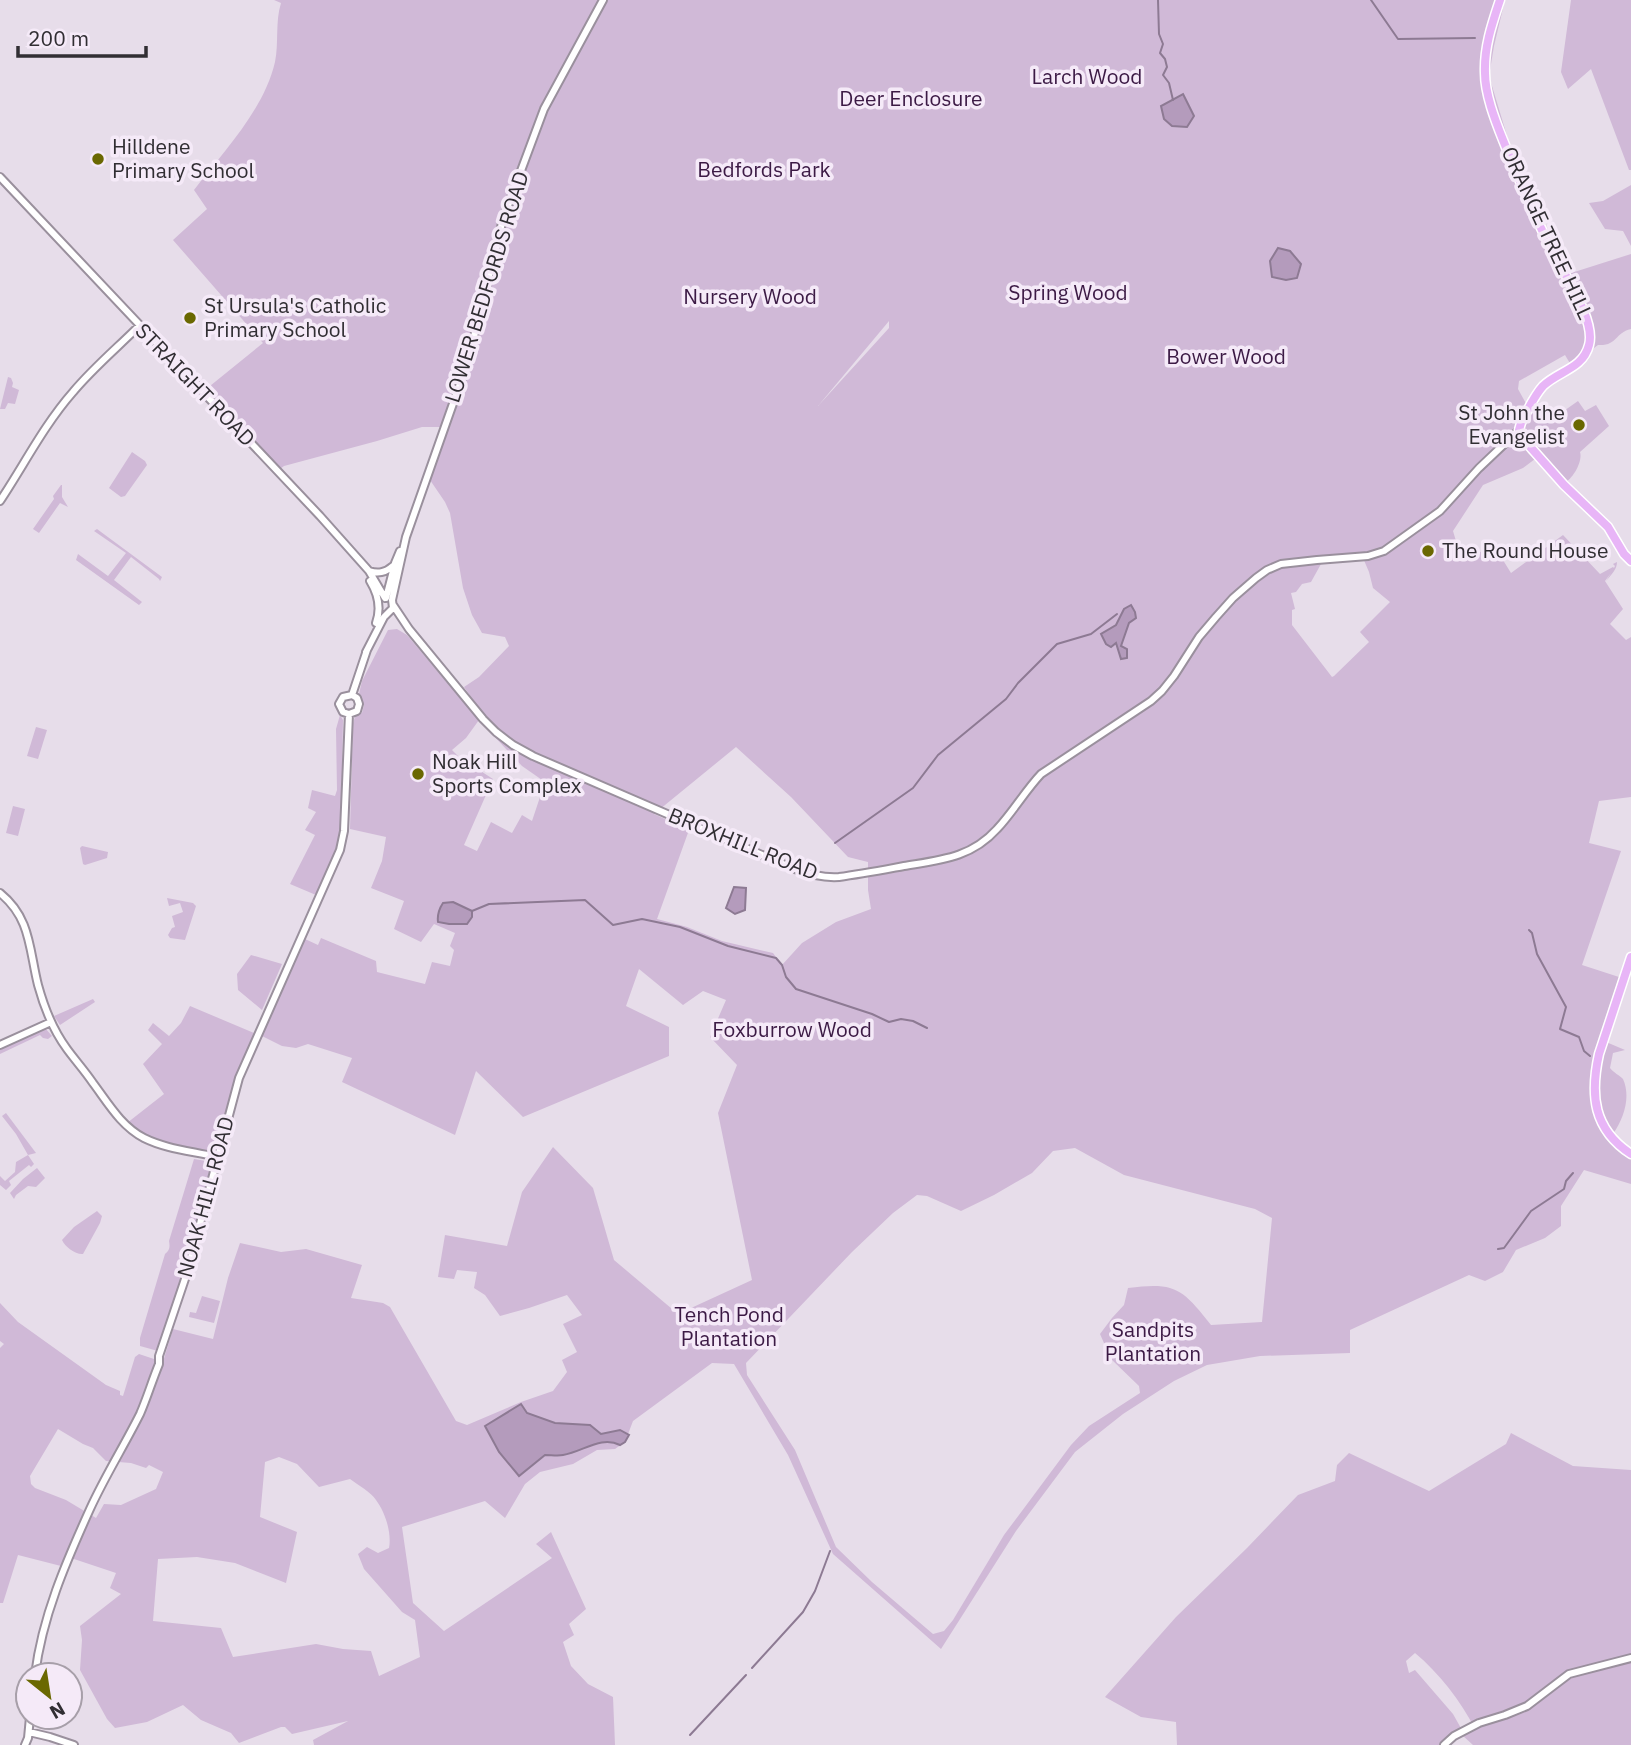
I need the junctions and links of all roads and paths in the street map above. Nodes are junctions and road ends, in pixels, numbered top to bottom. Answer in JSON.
{"nodes":[{"id":1,"x":603,"y":0,"type":"edge"},
{"id":2,"x":1500,"y":0,"type":"edge"},
{"id":3,"x":0,"y":177,"type":"edge"},
{"id":4,"x":139,"y":326,"type":"junction"},
{"id":5,"x":1519,"y":429,"type":"junction"},
{"id":6,"x":1525,"y":441,"type":"junction"},
{"id":7,"x":1506,"y":442,"type":"junction"},
{"id":8,"x":0,"y":502,"type":"edge"},
{"id":9,"x":404,"y":543,"type":"junction"},
{"id":10,"x":357,"y":559,"type":"junction"},
{"id":11,"x":1631,"y":561,"type":"edge"},
{"id":12,"x":395,"y":563,"type":"junction"},
{"id":13,"x":369,"y":571,"type":"junction"},
{"id":14,"x":385,"y":602,"type":"junction"},
{"id":15,"x":388,"y":613,"type":"junction"},
{"id":16,"x":409,"y":629,"type":"junction"},
{"id":17,"x":366,"y":652,"type":"junction"},
{"id":18,"x":352,"y":695,"type":"junction"},
{"id":19,"x":349,"y":714,"type":"junction"},
{"id":20,"x":0,"y":893,"type":"edge"},
{"id":21,"x":1631,"y":957,"type":"edge"},
{"id":22,"x":51,"y":1022,"type":"junction"},
{"id":23,"x":0,"y":1045,"type":"edge"},
{"id":24,"x":1631,"y":1154,"type":"edge"},
{"id":25,"x":216,"y":1157,"type":"junction"},
{"id":26,"x":1631,"y":1658,"type":"edge"},
{"id":27,"x":37,"y":1661,"type":"edge"},
{"id":28,"x":29,"y":1732,"type":"joint"},
{"id":29,"x":25,"y":1745,"type":"edge"},
{"id":30,"x":74,"y":1745,"type":"edge"},
{"id":31,"x":1444,"y":1745,"type":"edge"}],
"edges":[{"from":1,"to":9,"type":"street","name":"LOWER BEDFORDS ROAD"},
{"from":2,"to":5,"type":"main road","name":"ORANGE TREE HILL"},
{"from":3,"to":4,"type":"street","name":"STRAIGHT ROAD"},
{"from":4,"to":8,"type":"street"},
{"from":4,"to":10,"type":"street","name":"STRAIGHT ROAD"},
{"from":5,"to":6,"type":"main road"},
{"from":5,"to":7,"type":"street","name":"BROXHILL ROAD"},
{"from":6,"to":7,"type":"main road"},
{"from":6,"to":11,"type":"main road"},
{"from":7,"to":16,"type":"street","name":"BROXHILL ROAD"},
{"from":9,"to":12,"type":"street","name":"LOWER BEDFORDS ROAD"},
{"from":9,"to":14,"type":"street","name":"LOWER BEDFORDS ROAD"},
{"from":10,"to":13,"type":"street","name":"STRAIGHT ROAD"},
{"from":10,"to":14,"type":"street"},
{"from":12,"to":13,"type":"street"},
{"from":12,"to":14,"type":"street","name":"LOWER BEDFORDS ROAD"},
{"from":13,"to":14,"type":"street","name":"STRAIGHT ROAD"},
{"from":14,"to":15,"type":"street","name":"NOAK HILL ROAD"},
{"from":14,"to":16,"type":"street","name":"BROXHILL ROAD"},
{"from":14,"to":17,"type":"street","name":"NOAK HILL ROAD"},
{"from":15,"to":16,"type":"street","name":"BROXHILL ROAD"},
{"from":15,"to":17,"type":"street","name":"NOAK HILL ROAD"},
{"from":17,"to":18,"type":"street","name":"NOAK HILL ROAD"},
{"from":18,"to":19,"type":"street","name":"NOAK HILL ROAD"},
{"from":18,"to":19,"type":"street","name":"NOAK HILL ROAD"},
{"from":19,"to":25,"type":"street","name":"NOAK HILL ROAD"},
{"from":20,"to":22,"type":"street"},
{"from":21,"to":24,"type":"main road"},
{"from":22,"to":23,"type":"street"},
{"from":22,"to":25,"type":"street"},
{"from":25,"to":27,"type":"street","name":"NOAK HILL ROAD"},
{"from":26,"to":31,"type":"street"},
{"from":28,"to":29,"type":"street"},
{"from":28,"to":30,"type":"street"}]}
